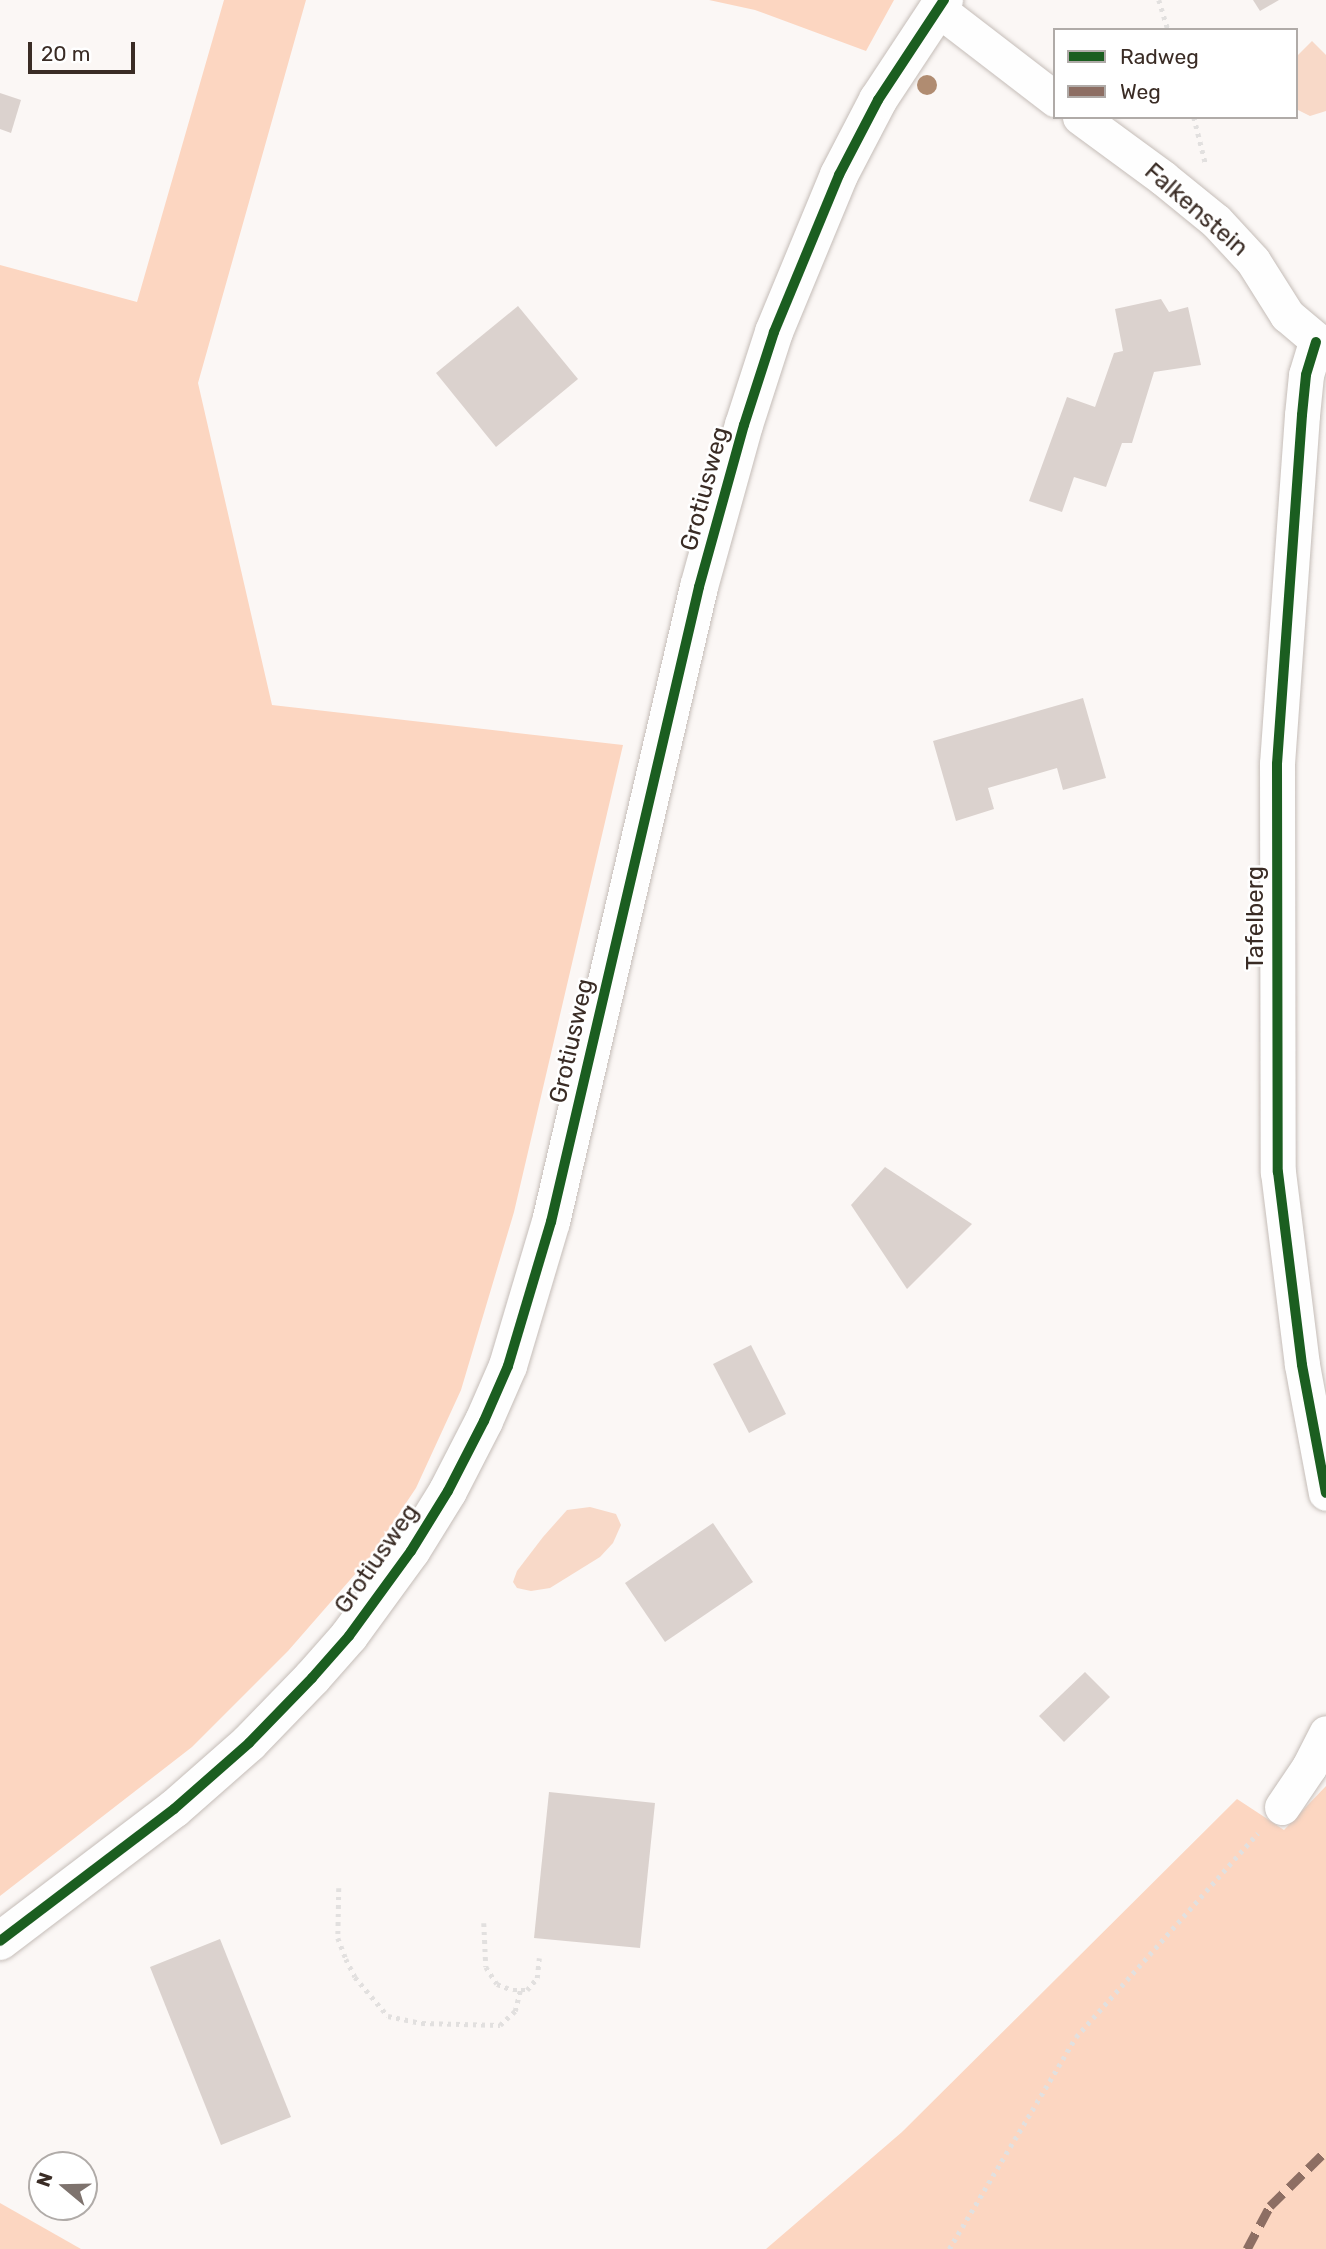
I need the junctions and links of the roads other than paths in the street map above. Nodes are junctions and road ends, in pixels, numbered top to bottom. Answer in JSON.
{"nodes":[{"id":1,"x":941,"y":4,"type":"edge"},
{"id":2,"x":1053,"y":97,"type":"edge"},
{"id":3,"x":1083,"y":119,"type":"edge"},
{"id":4,"x":1321,"y":345,"type":"edge"},
{"id":5,"x":1326,"y":1493,"type":"edge"},
{"id":6,"x":1326,"y":1733,"type":"edge"},
{"id":7,"x":1282,"y":1807,"type":"road end"},
{"id":8,"x":0,"y":1941,"type":"edge"}],
"edges":[{"from":1,"to":2,"type":"street"},
{"from":1,"to":8,"type":"street","name":"Grotiusweg"},
{"from":3,"to":4,"type":"street","name":"Falkenstein"},
{"from":4,"to":5,"type":"street","name":"Tafelberg"},
{"from":6,"to":7,"type":"street"}]}
